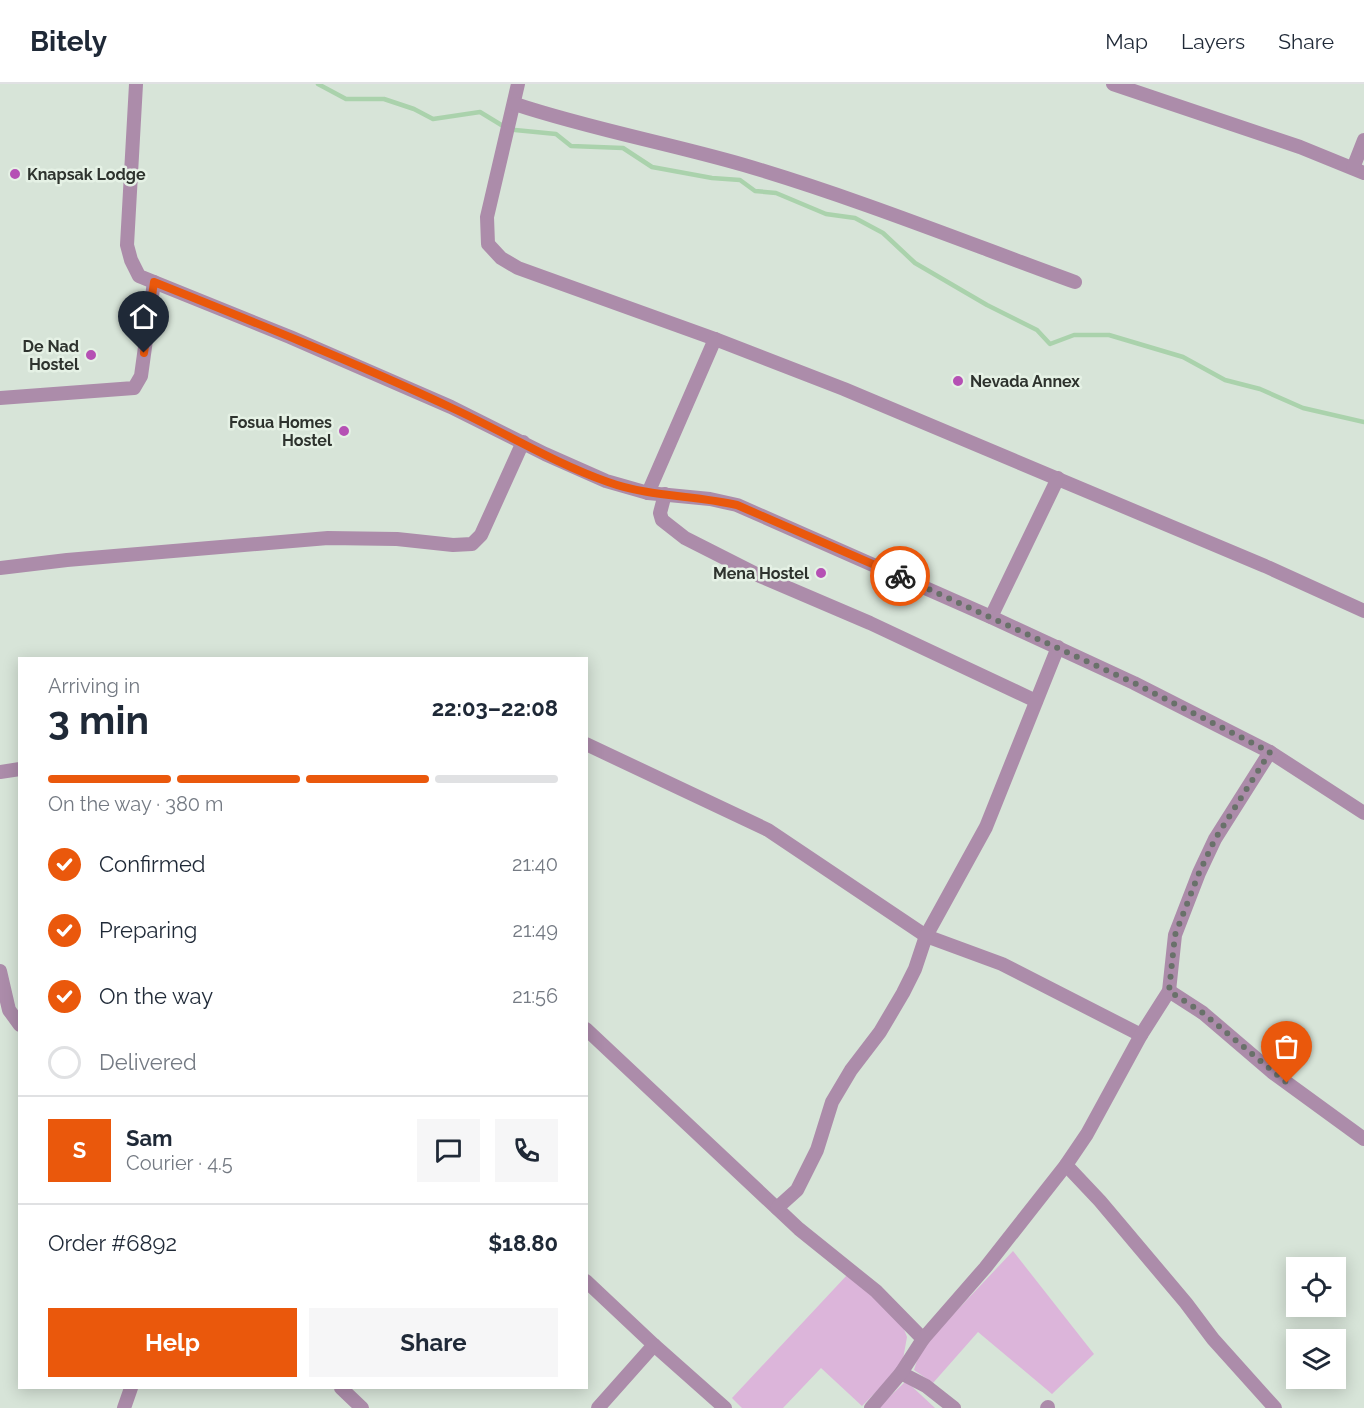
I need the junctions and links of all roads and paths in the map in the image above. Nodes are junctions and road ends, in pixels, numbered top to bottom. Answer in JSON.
{"nodes":[{"id":1,"x":136,"y":84,"type":"edge"},
{"id":2,"x":518,"y":84,"type":"edge"},
{"id":3,"x":1113,"y":84,"type":"edge"},
{"id":4,"x":515,"y":104,"type":"junction"},
{"id":5,"x":1364,"y":140,"type":"edge"},
{"id":6,"x":1358,"y":171,"type":"edge"},
{"id":7,"x":154,"y":282,"type":"junction"},
{"id":8,"x":1075,"y":282,"type":"dead end"},
{"id":9,"x":715,"y":339,"type":"junction"},
{"id":10,"x":0,"y":398,"type":"edge"},
{"id":11,"x":523,"y":442,"type":"junction"},
{"id":12,"x":1058,"y":478,"type":"junction"},
{"id":13,"x":648,"y":493,"type":"junction"},
{"id":14,"x":665,"y":494,"type":"junction"},
{"id":15,"x":0,"y":568,"type":"edge"},
{"id":16,"x":1364,"y":611,"type":"edge"},
{"id":17,"x":991,"y":617,"type":"junction"},
{"id":18,"x":1058,"y":647,"type":"junction"},
{"id":19,"x":1036,"y":701,"type":"junction"},
{"id":20,"x":588,"y":745,"type":"edge"},
{"id":21,"x":1270,"y":752,"type":"junction"},
{"id":22,"x":18,"y":769,"type":"edge"},
{"id":23,"x":0,"y":772,"type":"edge"},
{"id":24,"x":1364,"y":813,"type":"edge"},
{"id":25,"x":926,"y":936,"type":"junction"},
{"id":26,"x":0,"y":972,"type":"edge"},
{"id":27,"x":1169,"y":991,"type":"junction"},
{"id":28,"x":5,"y":1011,"type":"edge"},
{"id":29,"x":18,"y":1023,"type":"edge"},
{"id":30,"x":588,"y":1031,"type":"edge"},
{"id":31,"x":1141,"y":1035,"type":"junction"},
{"id":32,"x":1364,"y":1139,"type":"edge"},
{"id":33,"x":1066,"y":1166,"type":"junction"},
{"id":34,"x":777,"y":1208,"type":"junction"},
{"id":35,"x":588,"y":1283,"type":"edge"},
{"id":36,"x":923,"y":1339,"type":"junction"},
{"id":37,"x":654,"y":1345,"type":"junction"},
{"id":38,"x":902,"y":1373,"type":"junction"},
{"id":39,"x":131,"y":1389,"type":"edge"},
{"id":40,"x":342,"y":1389,"type":"edge"},
{"id":41,"x":124,"y":1408,"type":"edge"},
{"id":42,"x":362,"y":1408,"type":"edge"},
{"id":43,"x":598,"y":1408,"type":"edge"},
{"id":44,"x":725,"y":1408,"type":"edge"},
{"id":45,"x":871,"y":1408,"type":"edge"},
{"id":46,"x":954,"y":1408,"type":"edge"},
{"id":47,"x":1275,"y":1408,"type":"edge"}],
"edges":[{"from":1,"to":7,"type":"street"},
{"from":2,"to":4,"type":"street"},
{"from":3,"to":6,"type":"street"},
{"from":4,"to":8,"type":"street"},
{"from":4,"to":9,"type":"street"},
{"from":5,"to":6,"type":"street"},
{"from":7,"to":10,"type":"street"},
{"from":7,"to":11,"type":"street"},
{"from":9,"to":12,"type":"street"},
{"from":9,"to":13,"type":"street"},
{"from":11,"to":13,"type":"street"},
{"from":11,"to":15,"type":"street"},
{"from":12,"to":16,"type":"street"},
{"from":12,"to":17,"type":"street"},
{"from":13,"to":14,"type":"street"},
{"from":14,"to":17,"type":"street"},
{"from":14,"to":19,"type":"street"},
{"from":17,"to":18,"type":"street"},
{"from":18,"to":19,"type":"street"},
{"from":18,"to":21,"type":"street"},
{"from":19,"to":25,"type":"street"},
{"from":20,"to":25,"type":"street"},
{"from":21,"to":24,"type":"street"},
{"from":21,"to":27,"type":"street"},
{"from":22,"to":23,"type":"street"},
{"from":25,"to":31,"type":"street"},
{"from":25,"to":34,"type":"street"},
{"from":26,"to":28,"type":"street"},
{"from":27,"to":31,"type":"street"},
{"from":27,"to":32,"type":"street"},
{"from":28,"to":29,"type":"street"},
{"from":30,"to":34,"type":"street"},
{"from":31,"to":33,"type":"street"},
{"from":33,"to":36,"type":"street"},
{"from":33,"to":47,"type":"street"},
{"from":34,"to":36,"type":"street"},
{"from":35,"to":37,"type":"street"},
{"from":36,"to":38,"type":"street"},
{"from":37,"to":43,"type":"street"},
{"from":37,"to":44,"type":"street"},
{"from":38,"to":45,"type":"street"},
{"from":38,"to":46,"type":"street"},
{"from":39,"to":41,"type":"street"},
{"from":40,"to":42,"type":"street"}]}
